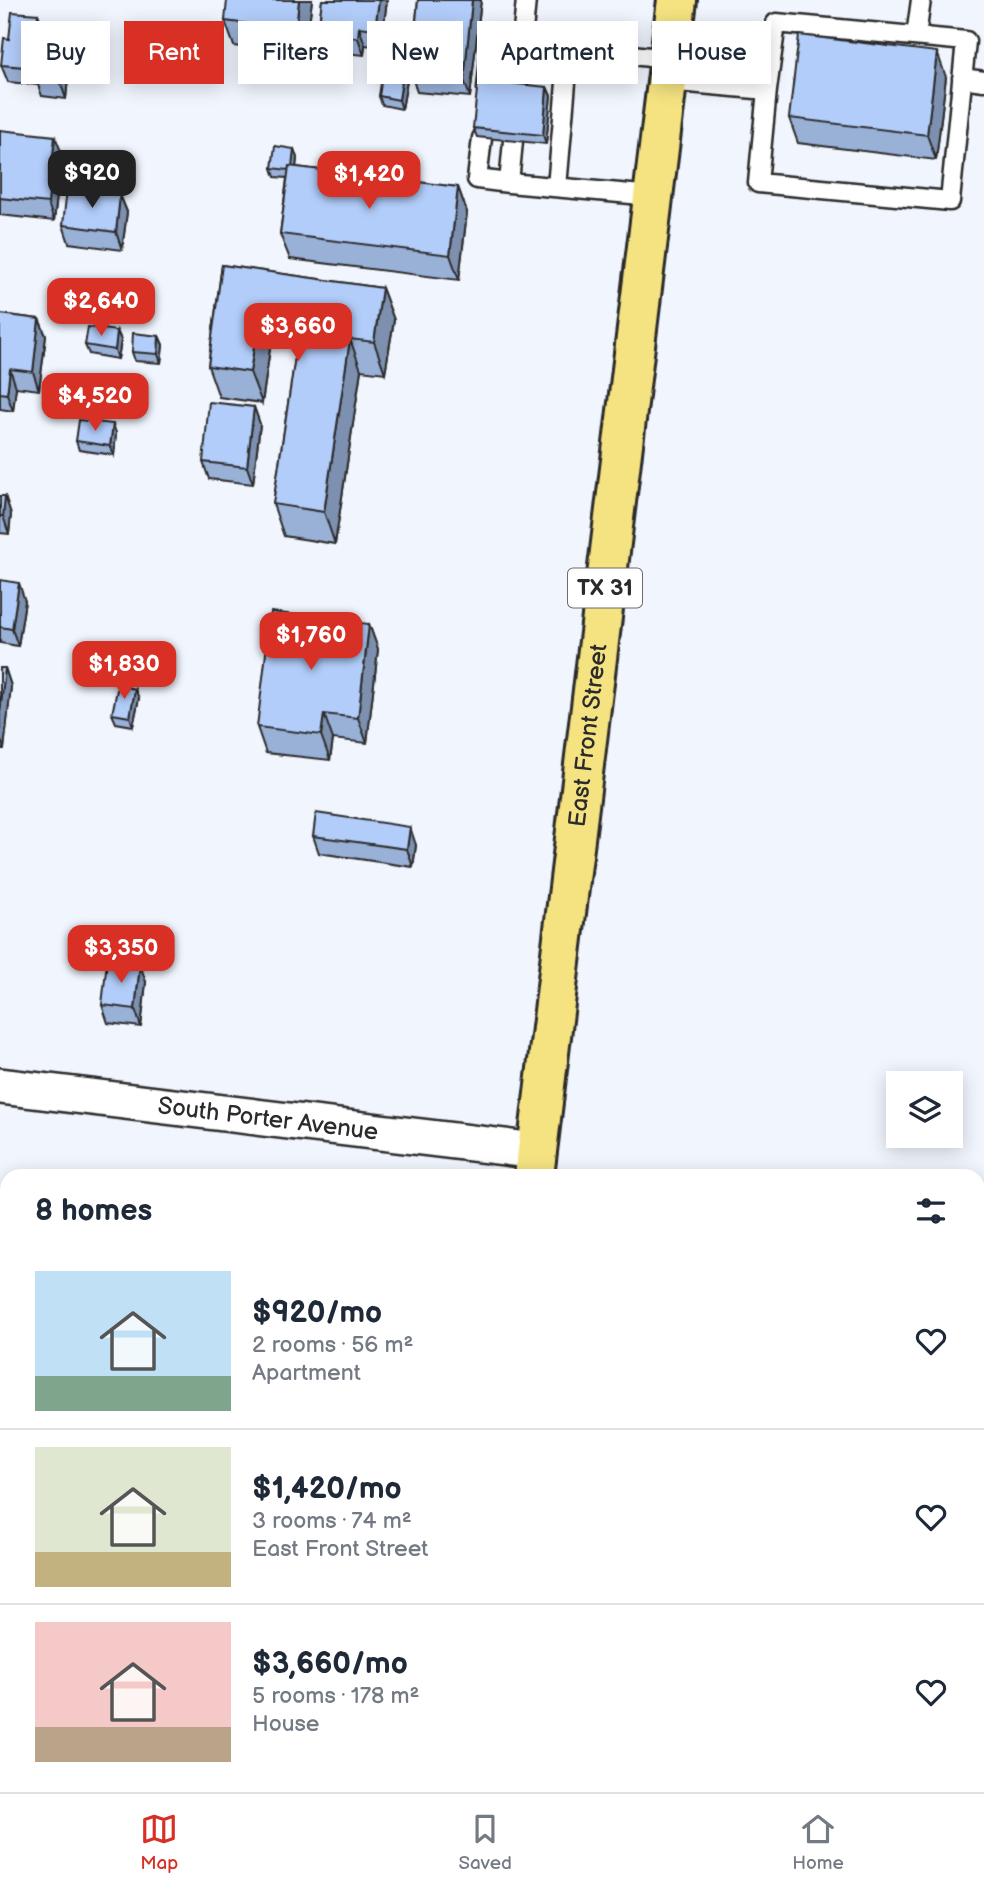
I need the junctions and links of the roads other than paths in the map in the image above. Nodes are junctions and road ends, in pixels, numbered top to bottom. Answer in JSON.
{"nodes":[{"id":1,"x":526,"y":0,"type":"edge"},
{"id":2,"x":677,"y":0,"type":"edge"},
{"id":3,"x":921,"y":0,"type":"edge"},
{"id":4,"x":524,"y":21,"type":"edge"},
{"id":5,"x":674,"y":21,"type":"edge"},
{"id":6,"x":916,"y":36,"type":"junction"},
{"id":7,"x":962,"y":78,"type":"junction"},
{"id":8,"x":984,"y":81,"type":"edge"},
{"id":9,"x":488,"y":84,"type":"edge"},
{"id":10,"x":518,"y":84,"type":"edge"},
{"id":11,"x":566,"y":84,"type":"edge"},
{"id":12,"x":666,"y":84,"type":"edge"},
{"id":13,"x":737,"y":84,"type":"edge"},
{"id":14,"x":487,"y":89,"type":"edge"},
{"id":15,"x":767,"y":90,"type":"junction"},
{"id":16,"x":517,"y":92,"type":"edge"},
{"id":17,"x":482,"y":138,"type":"edge"},
{"id":18,"x":513,"y":141,"type":"edge"},
{"id":19,"x":509,"y":183,"type":"junction"},
{"id":20,"x":557,"y":187,"type":"junction"},
{"id":21,"x":653,"y":196,"type":"junction"},
{"id":22,"x":0,"y":1086,"type":"edge"},
{"id":23,"x":535,"y":1163,"type":"edge"}],
"edges":[{"from":1,"to":4,"type":"lane"},
{"from":2,"to":5,"type":"main road","name":"East Front Street","number":"TX 31"},
{"from":3,"to":6,"type":"lane"},
{"from":6,"to":7,"type":"lane"},
{"from":6,"to":15,"type":"lane"},
{"from":7,"to":8,"type":"lane"},
{"from":7,"to":15,"type":"lane"},
{"from":9,"to":14,"type":"lane"},
{"from":10,"to":16,"type":"lane"},
{"from":11,"to":20,"type":"lane"},
{"from":12,"to":21,"type":"main road","name":"East Front Street","number":"TX 31"},
{"from":13,"to":15,"type":"lane"},
{"from":17,"to":19,"type":"lane"},
{"from":18,"to":19,"type":"lane"},
{"from":19,"to":20,"type":"lane"},
{"from":20,"to":21,"type":"lane"},
{"from":21,"to":23,"type":"main road","name":"East Front Street","number":"TX 31"},
{"from":22,"to":23,"type":"street","name":"South Porter Avenue"}]}
